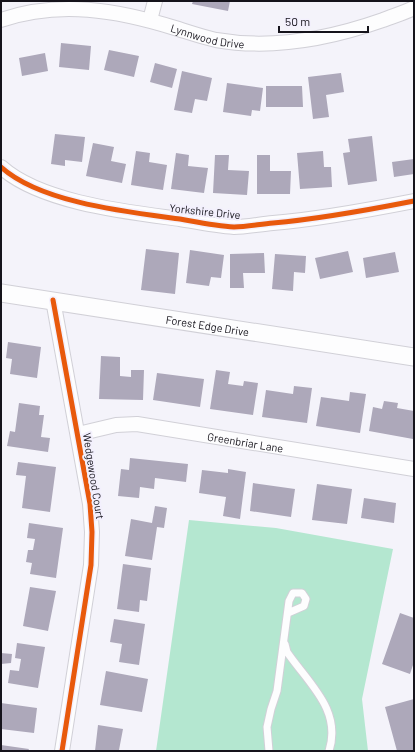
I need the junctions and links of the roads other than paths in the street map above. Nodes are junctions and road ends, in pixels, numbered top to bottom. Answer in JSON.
{"nodes":[{"id":1,"x":155,"y":1,"type":"edge"},
{"id":2,"x":12,"y":7,"type":"edge"},
{"id":3,"x":411,"y":9,"type":"edge"},
{"id":4,"x":1,"y":20,"type":"edge"},
{"id":5,"x":150,"y":20,"type":"junction"},
{"id":6,"x":1,"y":167,"type":"edge"},
{"id":7,"x":414,"y":201,"type":"edge"},
{"id":8,"x":1,"y":293,"type":"edge"},
{"id":9,"x":53,"y":300,"type":"junction"},
{"id":10,"x":414,"y":357,"type":"edge"},
{"id":11,"x":78,"y":434,"type":"junction"},
{"id":12,"x":414,"y":469,"type":"edge"},
{"id":13,"x":288,"y":612,"type":"dead end"},
{"id":14,"x":285,"y":642,"type":"junction"},
{"id":15,"x":62,"y":751,"type":"edge"},
{"id":16,"x":269,"y":751,"type":"edge"},
{"id":17,"x":329,"y":751,"type":"edge"}],
"edges":[{"from":1,"to":5,"type":"street"},
{"from":2,"to":4,"type":"street","name":"Lynnwood Drive"},
{"from":2,"to":5,"type":"street","name":"Lynnwood Drive"},
{"from":3,"to":5,"type":"street","name":"Lynnwood Drive"},
{"from":6,"to":7,"type":"street","name":"Yorkshire Drive"},
{"from":8,"to":9,"type":"street","name":"Forest Edge Drive"},
{"from":9,"to":10,"type":"street","name":"Forest Edge Drive"},
{"from":9,"to":11,"type":"street","name":"Wedgewood Court"},
{"from":11,"to":12,"type":"street","name":"Greenbriar Lane"},
{"from":11,"to":15,"type":"street","name":"Wedgewood Court"},
{"from":13,"to":14,"type":"lane"},
{"from":14,"to":16,"type":"lane"},
{"from":14,"to":17,"type":"lane"}]}
